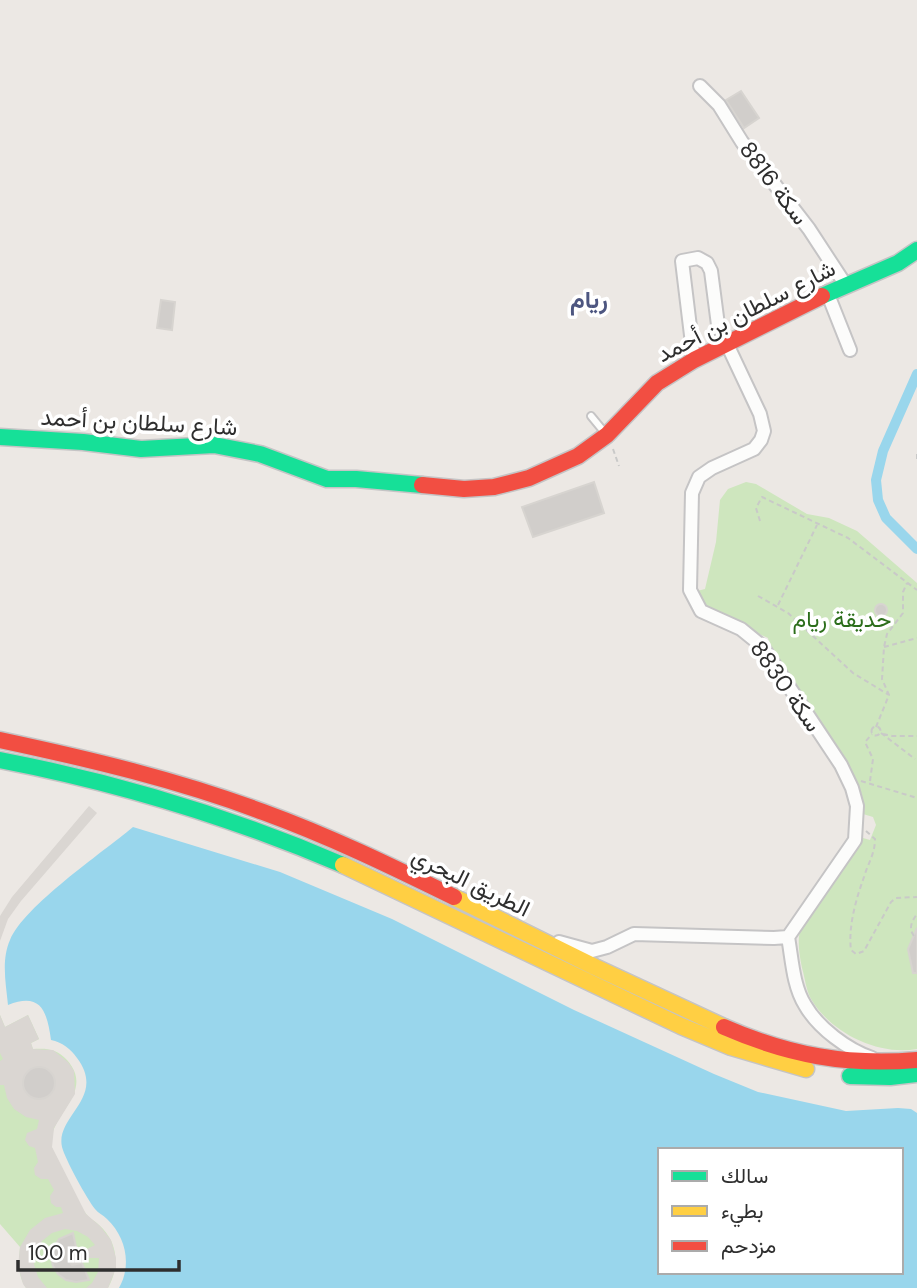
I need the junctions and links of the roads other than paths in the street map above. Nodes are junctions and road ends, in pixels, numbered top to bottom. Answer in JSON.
{"nodes":[{"id":1,"x":699,"y":86,"type":"dead end"},
{"id":2,"x":917,"y":250,"type":"edge"},
{"id":3,"x":845,"y":284,"type":"junction"},
{"id":4,"x":828,"y":292,"type":"junction"},
{"id":5,"x":725,"y":343,"type":"junction"},
{"id":6,"x":849,"y":350,"type":"dead end"},
{"id":7,"x":694,"y":360,"type":"junction"},
{"id":8,"x":591,"y":416,"type":"dead end"},
{"id":9,"x":607,"y":435,"type":"junction"},
{"id":10,"x":0,"y":437,"type":"edge"},
{"id":11,"x":0,"y":740,"type":"edge"},
{"id":12,"x":0,"y":760,"type":"edge"},
{"id":13,"x":523,"y":933,"type":"junction"},
{"id":14,"x":788,"y":937,"type":"junction"},
{"id":15,"x":917,"y":1060,"type":"edge"},
{"id":16,"x":889,"y":1063,"type":"junction"},
{"id":17,"x":917,"y":1074,"type":"edge"}],
"edges":[{"from":1,"to":3,"type":"street","name":"سكة 8816"},
{"from":2,"to":3,"type":"main road","name":"شارع سلطان بن أحمد"},
{"from":3,"to":4,"type":"main road","name":"شارع سلطان بن أحمد"},
{"from":4,"to":5,"type":"main road","name":"شارع سلطان بن أحمد"},
{"from":4,"to":6,"type":"street"},
{"from":5,"to":7,"type":"main road","name":"شارع سلطان بن أحمد"},
{"from":5,"to":7,"type":"street","name":"سكة 8830"},
{"from":5,"to":14,"type":"street","name":"سكة 8830"},
{"from":7,"to":9,"type":"main road","name":"شارع سلطان بن أحمد"},
{"from":8,"to":9,"type":"lane"},
{"from":9,"to":10,"type":"main road","name":"شارع سلطان بن أحمد"},
{"from":11,"to":13,"type":"main road","name":"الطريق البحري"},
{"from":12,"to":17,"type":"main road","name":"الطريق البحري"},
{"from":13,"to":14,"type":"street"},
{"from":13,"to":16,"type":"main road","name":"الطريق البحري"},
{"from":14,"to":16,"type":"street"},
{"from":15,"to":16,"type":"main road","name":"الطريق البحري"}]}
